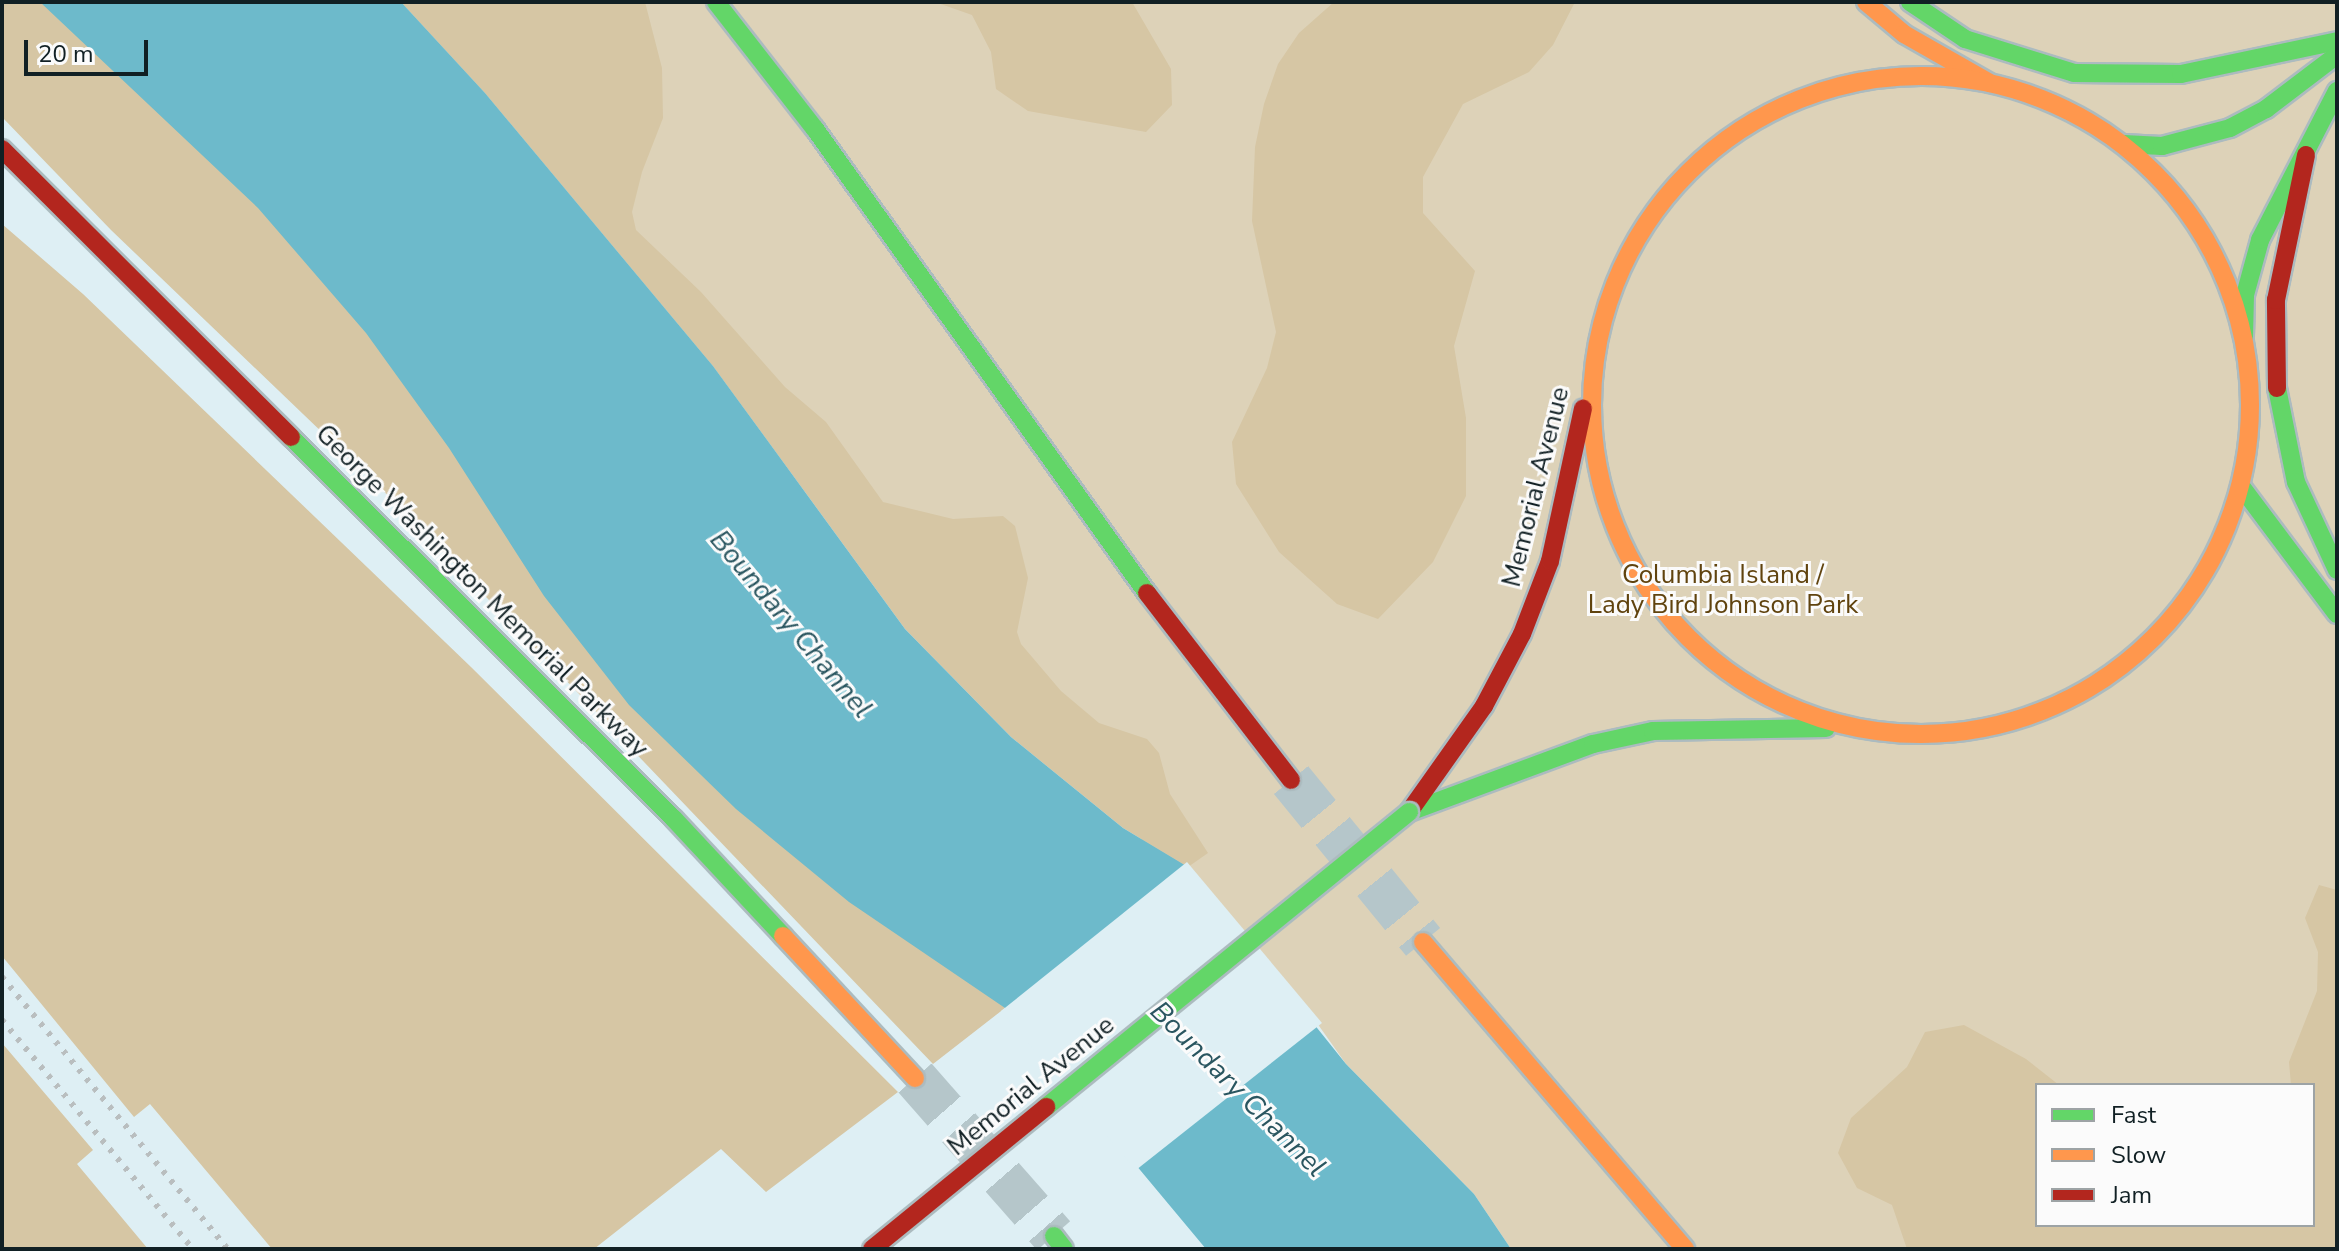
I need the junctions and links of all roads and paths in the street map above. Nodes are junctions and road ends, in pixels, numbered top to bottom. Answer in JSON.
{"nodes":[{"id":1,"x":716,"y":2,"type":"edge"},
{"id":2,"x":1866,"y":2,"type":"edge"},
{"id":3,"x":1910,"y":2,"type":"edge"},
{"id":4,"x":2337,"y":41,"type":"edge"},
{"id":5,"x":2337,"y":55,"type":"edge"},
{"id":6,"x":1990,"y":83,"type":"junction"},
{"id":7,"x":2337,"y":91,"type":"edge"},
{"id":8,"x":2124,"y":144,"type":"junction"},
{"id":9,"x":2,"y":149,"type":"edge"},
{"id":10,"x":2306,"y":155,"type":"junction"},
{"id":11,"x":2243,"y":370,"type":"junction"},
{"id":12,"x":1590,"y":379,"type":"junction"},
{"id":13,"x":2243,"y":489,"type":"junction"},
{"id":14,"x":2337,"y":570,"type":"edge"},
{"id":15,"x":2337,"y":614,"type":"edge"},
{"id":16,"x":1840,"y":728,"type":"junction"},
{"id":17,"x":1291,"y":780,"type":"tunnel mouth"},
{"id":18,"x":1409,"y":812,"type":"junction"},
{"id":19,"x":1423,"y":942,"type":"tunnel mouth"},
{"id":20,"x":915,"y":1078,"type":"tunnel mouth"},
{"id":21,"x":872,"y":1249,"type":"edge"},
{"id":22,"x":1685,"y":1249,"type":"edge"}],
"edges":[{"from":1,"to":17,"type":"main road"},
{"from":2,"to":6,"type":"main road"},
{"from":3,"to":4,"type":"main road"},
{"from":5,"to":8,"type":"main road"},
{"from":6,"to":8,"type":"main road"},
{"from":6,"to":12,"type":"main road"},
{"from":7,"to":10,"type":"main road"},
{"from":8,"to":11,"type":"main road"},
{"from":9,"to":20,"type":"main road","name":"George Washington Memorial Parkway"},
{"from":10,"to":11,"type":"main road"},
{"from":10,"to":14,"type":"main road"},
{"from":11,"to":13,"type":"main road","name":"Memorial Avenue"},
{"from":12,"to":16,"type":"main road"},
{"from":12,"to":18,"type":"main road","name":"Memorial Avenue"},
{"from":13,"to":15,"type":"main road"},
{"from":13,"to":16,"type":"main road","name":"Memorial Avenue"},
{"from":16,"to":18,"type":"main road","name":"Memorial Avenue"},
{"from":18,"to":21,"type":"main road","name":"Memorial Avenue","bridge":true},
{"from":19,"to":22,"type":"main road"}]}
